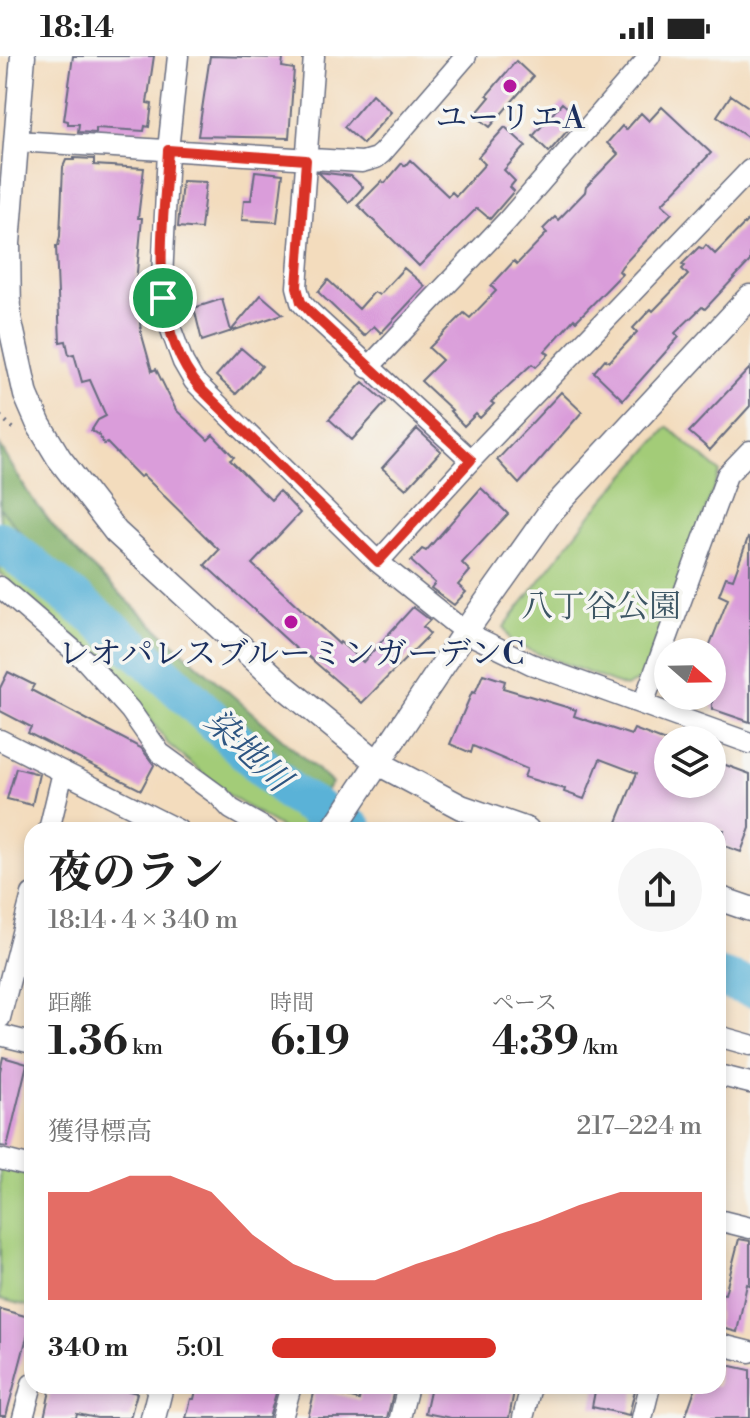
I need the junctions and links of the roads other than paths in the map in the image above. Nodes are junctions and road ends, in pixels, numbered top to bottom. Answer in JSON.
{"nodes":[{"id":1,"x":23,"y":56,"type":"edge"},
{"id":2,"x":178,"y":56,"type":"edge"},
{"id":3,"x":314,"y":56,"type":"edge"},
{"id":4,"x":466,"y":56,"type":"edge"},
{"id":5,"x":650,"y":56,"type":"edge"},
{"id":6,"x":16,"y":141,"type":"junction"},
{"id":7,"x":168,"y":150,"type":"junction"},
{"id":8,"x":306,"y":160,"type":"junction"},
{"id":9,"x":750,"y":170,"type":"edge"},
{"id":10,"x":750,"y":297,"type":"edge"},
{"id":11,"x":368,"y":368,"type":"junction"},
{"id":12,"x":750,"y":451,"type":"edge"},
{"id":13,"x":471,"y":460,"type":"junction"},
{"id":14,"x":378,"y":562,"type":"junction"},
{"id":15,"x":0,"y":587,"type":"edge"},
{"id":16,"x":465,"y":632,"type":"junction"},
{"id":17,"x":643,"y":704,"type":"junction"},
{"id":18,"x":0,"y":740,"type":"edge"},
{"id":19,"x":750,"y":743,"type":"edge"},
{"id":20,"x":378,"y":763,"type":"junction"},
{"id":21,"x":63,"y":772,"type":"junction"},
{"id":22,"x":51,"y":822,"type":"edge"},
{"id":23,"x":162,"y":822,"type":"edge"},
{"id":24,"x":254,"y":822,"type":"edge"},
{"id":25,"x":338,"y":822,"type":"edge"},
{"id":26,"x":504,"y":822,"type":"edge"},
{"id":27,"x":726,"y":901,"type":"edge"},
{"id":28,"x":750,"y":909,"type":"edge"},
{"id":29,"x":24,"y":925,"type":"edge"},
{"id":30,"x":0,"y":1018,"type":"edge"},
{"id":31,"x":0,"y":1035,"type":"edge"},
{"id":32,"x":726,"y":1038,"type":"edge"},
{"id":33,"x":24,"y":1041,"type":"edge"},
{"id":34,"x":750,"y":1045,"type":"edge"},
{"id":35,"x":726,"y":1077,"type":"edge"},
{"id":36,"x":750,"y":1083,"type":"edge"},
{"id":37,"x":0,"y":1159,"type":"edge"},
{"id":38,"x":24,"y":1165,"type":"edge"},
{"id":39,"x":726,"y":1222,"type":"edge"},
{"id":40,"x":750,"y":1228,"type":"edge"},
{"id":41,"x":726,"y":1346,"type":"edge"},
{"id":42,"x":750,"y":1352,"type":"edge"},
{"id":43,"x":29,"y":1394,"type":"edge"},
{"id":44,"x":159,"y":1394,"type":"edge"},
{"id":45,"x":289,"y":1394,"type":"edge"},
{"id":46,"x":406,"y":1394,"type":"edge"},
{"id":47,"x":529,"y":1394,"type":"edge"},
{"id":48,"x":648,"y":1394,"type":"edge"},
{"id":49,"x":23,"y":1418,"type":"edge"},
{"id":50,"x":153,"y":1418,"type":"edge"},
{"id":51,"x":282,"y":1418,"type":"edge"},
{"id":52,"x":400,"y":1418,"type":"edge"},
{"id":53,"x":523,"y":1418,"type":"edge"},
{"id":54,"x":642,"y":1418,"type":"edge"}],
"edges":[{"from":1,"to":6,"type":"street"},
{"from":2,"to":7,"type":"street"},
{"from":3,"to":8,"type":"street"},
{"from":4,"to":8,"type":"street"},
{"from":5,"to":11,"type":"street"},
{"from":6,"to":7,"type":"street"},
{"from":6,"to":20,"type":"street"},
{"from":7,"to":8,"type":"street"},
{"from":7,"to":14,"type":"street"},
{"from":8,"to":11,"type":"street"},
{"from":9,"to":13,"type":"street"},
{"from":10,"to":16,"type":"street"},
{"from":11,"to":13,"type":"street"},
{"from":12,"to":17,"type":"street"},
{"from":13,"to":14,"type":"street"},
{"from":14,"to":16,"type":"street"},
{"from":15,"to":24,"type":"street"},
{"from":16,"to":17,"type":"street"},
{"from":16,"to":20,"type":"street"},
{"from":17,"to":19,"type":"street"},
{"from":18,"to":21,"type":"street"},
{"from":20,"to":25,"type":"street"},
{"from":20,"to":26,"type":"street"},
{"from":21,"to":22,"type":"street"},
{"from":21,"to":23,"type":"street"},
{"from":27,"to":28,"type":"street"},
{"from":29,"to":30,"type":"street"},
{"from":31,"to":33,"type":"street"},
{"from":32,"to":34,"type":"street"},
{"from":35,"to":36,"type":"street"},
{"from":37,"to":38,"type":"street"},
{"from":39,"to":40,"type":"street"},
{"from":41,"to":42,"type":"street"},
{"from":43,"to":49,"type":"street"},
{"from":44,"to":50,"type":"street"},
{"from":45,"to":51,"type":"street"},
{"from":46,"to":52,"type":"street"},
{"from":47,"to":53,"type":"street"},
{"from":48,"to":54,"type":"street"}]}
